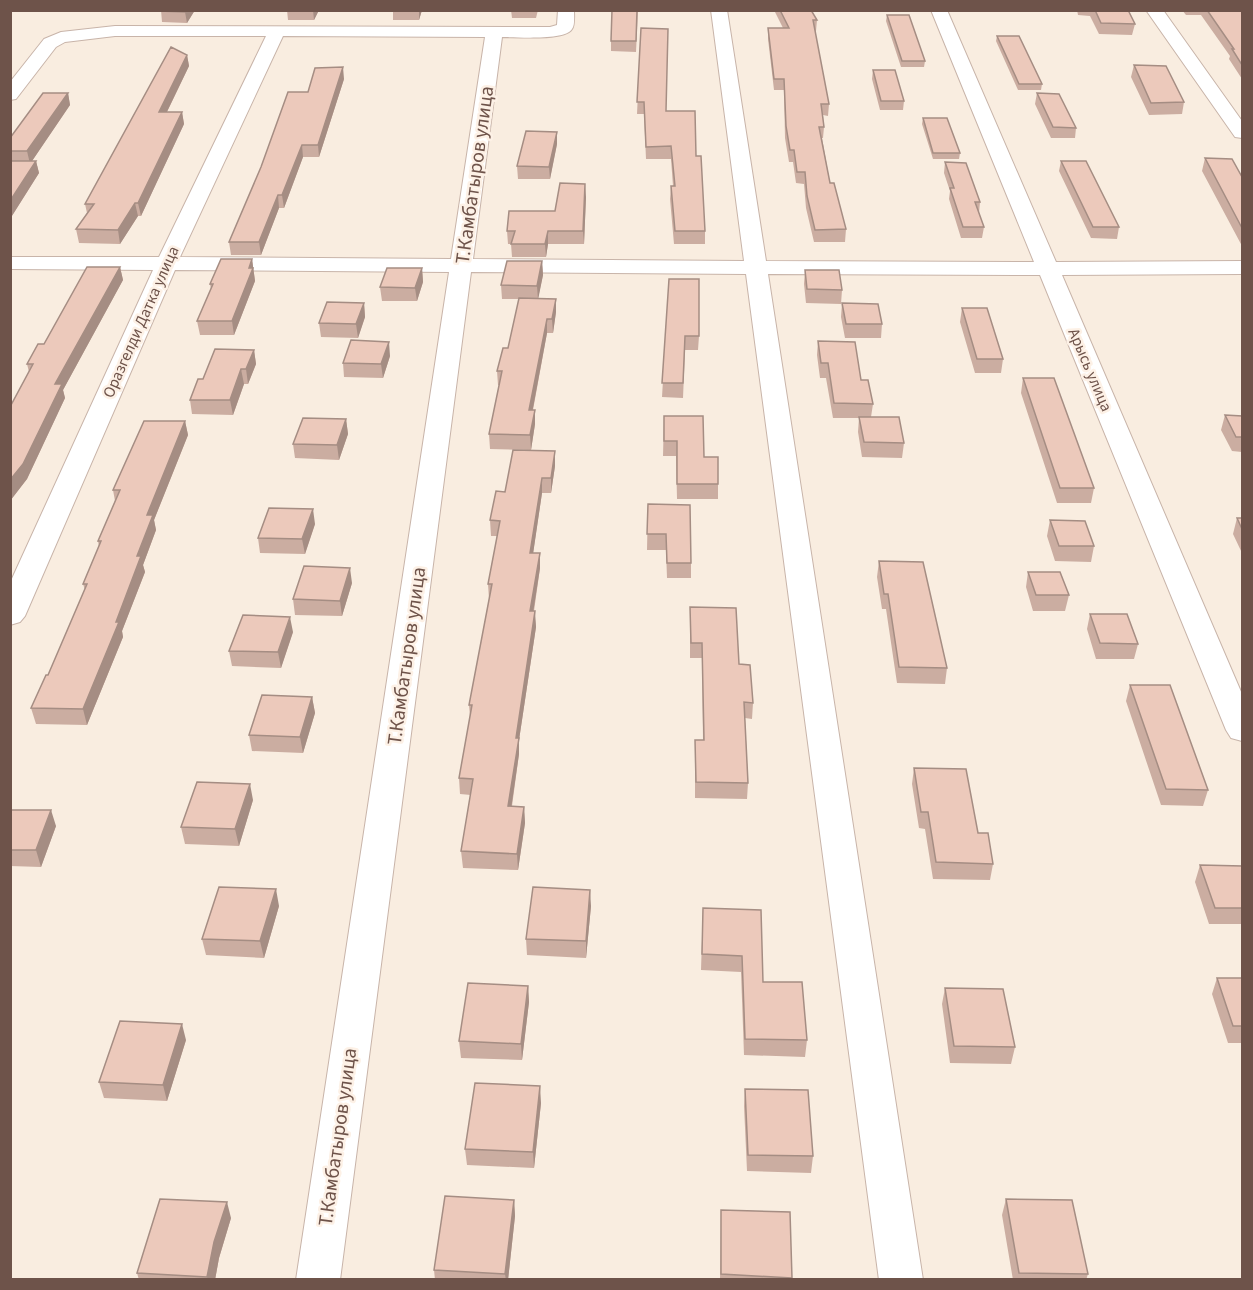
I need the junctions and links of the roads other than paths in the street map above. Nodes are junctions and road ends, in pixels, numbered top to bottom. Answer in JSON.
{"nodes":[{"id":1,"x":124,"y":10,"type":"edge"},
{"id":2,"x":355,"y":10,"type":"edge"},
{"id":3,"x":566,"y":10,"type":"edge"},
{"id":4,"x":719,"y":10,"type":"edge"},
{"id":5,"x":939,"y":10,"type":"edge"},
{"id":6,"x":1154,"y":10,"type":"edge"},
{"id":7,"x":115,"y":31,"type":"junction"},
{"id":8,"x":277,"y":31,"type":"junction"},
{"id":9,"x":347,"y":31,"type":"junction"},
{"id":10,"x":494,"y":32,"type":"junction"},
{"id":11,"x":10,"y":95,"type":"edge"},
{"id":12,"x":1242,"y":133,"type":"edge"},
{"id":13,"x":10,"y":263,"type":"edge"},
{"id":14,"x":167,"y":263,"type":"junction"},
{"id":15,"x":462,"y":266,"type":"junction"},
{"id":16,"x":1242,"y":267,"type":"edge"},
{"id":17,"x":756,"y":268,"type":"junction"},
{"id":18,"x":1047,"y":269,"type":"junction"},
{"id":19,"x":10,"y":616,"type":"edge"},
{"id":20,"x":1242,"y":730,"type":"edge"},
{"id":21,"x":318,"y":1280,"type":"edge"},
{"id":22,"x":901,"y":1280,"type":"edge"}],
"edges":[{"from":1,"to":7,"type":"street"},
{"from":2,"to":9,"type":"street"},
{"from":3,"to":10,"type":"street"},
{"from":4,"to":17,"type":"street"},
{"from":5,"to":18,"type":"street","name":"Арысь улица"},
{"from":6,"to":12,"type":"street"},
{"from":7,"to":8,"type":"street"},
{"from":7,"to":11,"type":"street"},
{"from":8,"to":9,"type":"street"},
{"from":8,"to":14,"type":"street","name":"Оразгелди Датка улица"},
{"from":9,"to":10,"type":"street"},
{"from":10,"to":15,"type":"street","name":"Т.Камбатыров улица"},
{"from":13,"to":14,"type":"street"},
{"from":14,"to":15,"type":"street"},
{"from":14,"to":19,"type":"street","name":"Оразгелди Датка улица"},
{"from":15,"to":17,"type":"street"},
{"from":15,"to":21,"type":"street","name":"Т.Камбатыров улица"},
{"from":16,"to":18,"type":"street"},
{"from":17,"to":18,"type":"street"},
{"from":17,"to":22,"type":"street"},
{"from":18,"to":20,"type":"street","name":"Арысь улица"}]}
